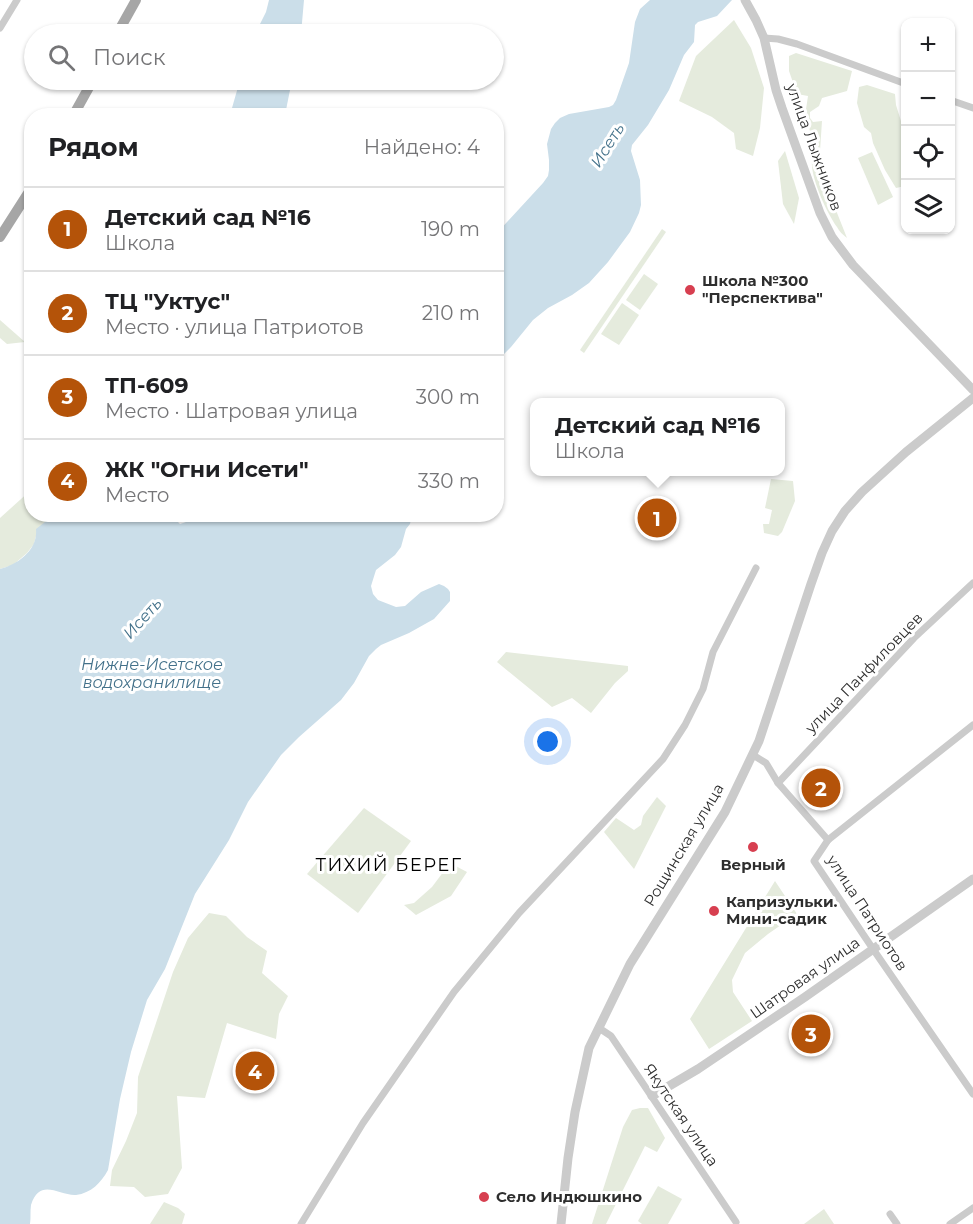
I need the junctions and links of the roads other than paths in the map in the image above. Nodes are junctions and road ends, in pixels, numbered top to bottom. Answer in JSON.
{"nodes":[{"id":1,"x":17,"y":0,"type":"edge"},
{"id":2,"x":136,"y":0,"type":"edge"},
{"id":3,"x":745,"y":0,"type":"edge"},
{"id":4,"x":123,"y":24,"type":"edge"},
{"id":5,"x":0,"y":27,"type":"edge"},
{"id":6,"x":764,"y":38,"type":"junction"},
{"id":7,"x":901,"y":82,"type":"edge"},
{"id":8,"x":87,"y":90,"type":"edge"},
{"id":9,"x":955,"y":101,"type":"edge"},
{"id":10,"x":77,"y":108,"type":"edge"},
{"id":11,"x":973,"y":108,"type":"edge"},
{"id":12,"x":24,"y":200,"type":"edge"},
{"id":13,"x":0,"y":237,"type":"edge"},
{"id":14,"x":973,"y":390,"type":"edge"},
{"id":15,"x":973,"y":398,"type":"edge"},
{"id":16,"x":756,"y":568,"type":"dead end"},
{"id":17,"x":973,"y":583,"type":"edge"},
{"id":18,"x":973,"y":725,"type":"edge"},
{"id":19,"x":753,"y":755,"type":"junction"},
{"id":20,"x":778,"y":783,"type":"junction"},
{"id":21,"x":828,"y":840,"type":"junction"},
{"id":22,"x":973,"y":879,"type":"edge"},
{"id":23,"x":873,"y":949,"type":"junction"},
{"id":24,"x":599,"y":1028,"type":"junction"},
{"id":25,"x":973,"y":1094,"type":"edge"},
{"id":26,"x":652,"y":1096,"type":"junction"},
{"id":27,"x":973,"y":1208,"type":"edge"},
{"id":28,"x":890,"y":1214,"type":"dead end"},
{"id":29,"x":736,"y":1222,"type":"dead end"},
{"id":30,"x":301,"y":1224,"type":"edge"},
{"id":31,"x":561,"y":1224,"type":"edge"},
{"id":32,"x":897,"y":1224,"type":"edge"},
{"id":33,"x":950,"y":1224,"type":"edge"}],
"edges":[{"from":1,"to":5,"type":"street"},
{"from":2,"to":4,"type":"main road"},
{"from":3,"to":6,"type":"street","name":"улица Лыжников"},
{"from":6,"to":7,"type":"street"},
{"from":6,"to":14,"type":"street","name":"улица Лыжников"},
{"from":8,"to":10,"type":"main road"},
{"from":9,"to":11,"type":"street"},
{"from":12,"to":13,"type":"main road"},
{"from":15,"to":19,"type":"street","name":"Рощинская улица"},
{"from":16,"to":30,"type":"street"},
{"from":17,"to":20,"type":"street","name":"улица Панфиловцев"},
{"from":18,"to":21,"type":"street"},
{"from":19,"to":20,"type":"street","name":"улица Патриотов"},
{"from":19,"to":24,"type":"street","name":"Рощинская улица"},
{"from":20,"to":21,"type":"street","name":"улица Патриотов"},
{"from":21,"to":23,"type":"street","name":"улица Патриотов"},
{"from":22,"to":23,"type":"street","name":"Шатровая улица"},
{"from":23,"to":25,"type":"street","name":"улица Патриотов"},
{"from":23,"to":26,"type":"street","name":"Шатровая улица"},
{"from":24,"to":26,"type":"street","name":"Якутская улица"},
{"from":24,"to":31,"type":"street","name":"Рощинская улица"},
{"from":26,"to":29,"type":"street","name":"Якутская улица"},
{"from":27,"to":33,"type":"street"},
{"from":28,"to":32,"type":"street"}]}
